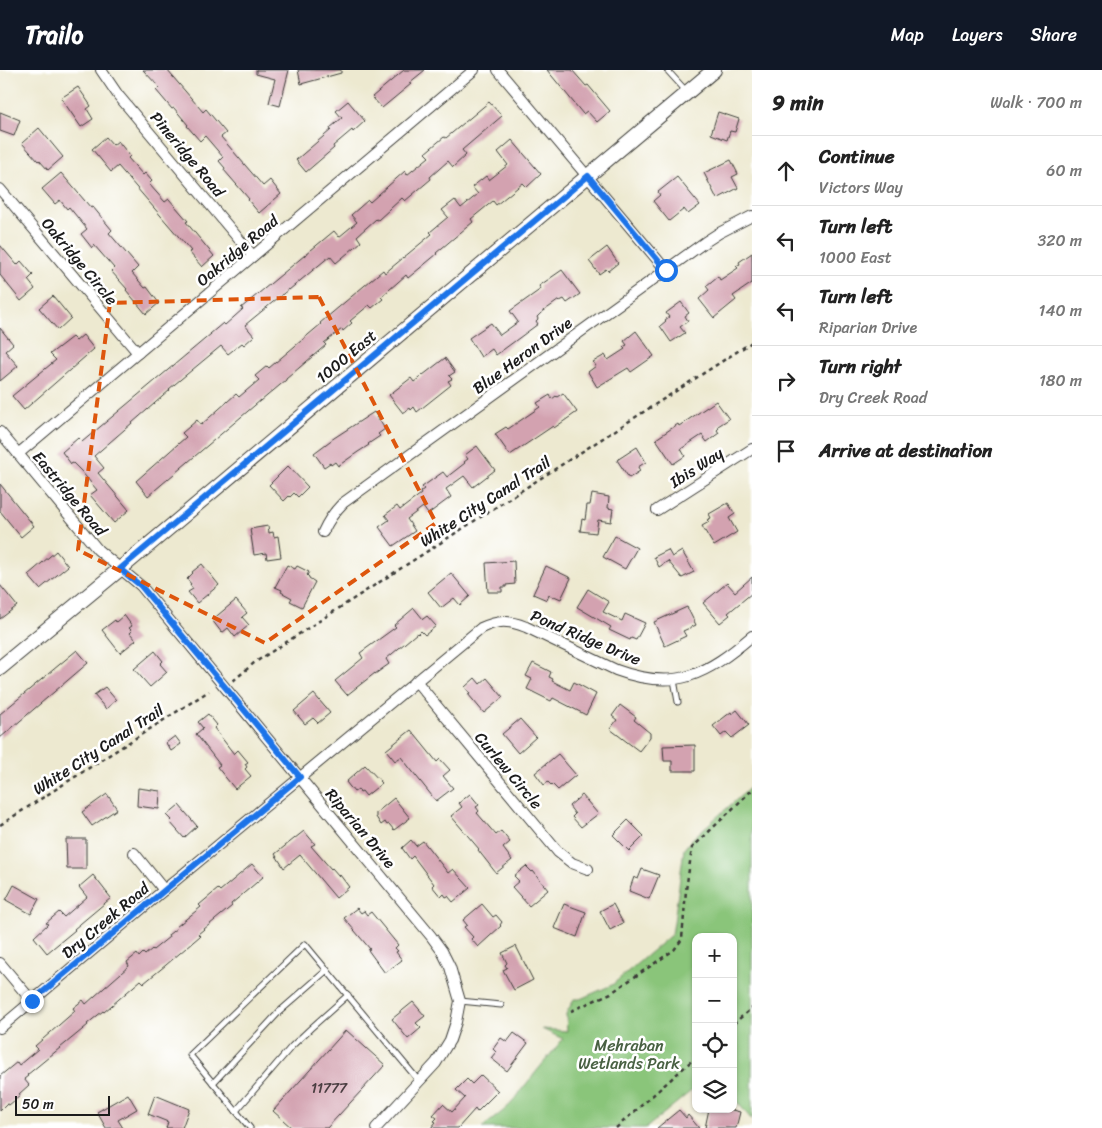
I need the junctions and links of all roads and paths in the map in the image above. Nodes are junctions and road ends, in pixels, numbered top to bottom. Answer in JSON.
{"nodes":[{"id":1,"x":101,"y":70,"type":"edge"},
{"id":2,"x":474,"y":70,"type":"edge"},
{"id":3,"x":498,"y":70,"type":"edge"},
{"id":4,"x":668,"y":70,"type":"edge"},
{"id":5,"x":714,"y":70,"type":"edge"},
{"id":6,"x":687,"y":93,"type":"junction"},
{"id":7,"x":588,"y":176,"type":"junction"},
{"id":8,"x":0,"y":189,"type":"edge"},
{"id":9,"x":752,"y":216,"type":"edge"},
{"id":10,"x":254,"y":256,"type":"junction"},
{"id":11,"x":666,"y":270,"type":"junction"},
{"id":12,"x":752,"y":342,"type":"edge"},
{"id":13,"x":138,"y":353,"type":"junction"},
{"id":14,"x":0,"y":432,"type":"edge"},
{"id":15,"x":752,"y":448,"type":"edge"},
{"id":16,"x":18,"y":454,"type":"junction"},
{"id":17,"x":657,"y":510,"type":"dead end"},
{"id":18,"x":323,"y":532,"type":"dead end"},
{"id":19,"x":120,"y":569,"type":"junction"},
{"id":20,"x":752,"y":636,"type":"edge"},
{"id":21,"x":0,"y":668,"type":"edge"},
{"id":22,"x":674,"y":680,"type":"junction"},
{"id":23,"x":416,"y":681,"type":"junction"},
{"id":24,"x":232,"y":682,"type":"dead end"},
{"id":25,"x":209,"y":691,"type":"dead end"},
{"id":26,"x":678,"y":702,"type":"dead end"},
{"id":27,"x":300,"y":777,"type":"junction"},
{"id":28,"x":752,"y":790,"type":"edge"},
{"id":29,"x":0,"y":825,"type":"edge"},
{"id":30,"x":134,"y":853,"type":"dead end"},
{"id":31,"x":588,"y":869,"type":"dead end"},
{"id":32,"x":164,"y":890,"type":"junction"},
{"id":33,"x":0,"y":963,"type":"edge"},
{"id":34,"x":327,"y":970,"type":"junction"},
{"id":35,"x":348,"y":996,"type":"junction"},
{"id":36,"x":32,"y":1001,"type":"junction"},
{"id":37,"x":460,"y":1002,"type":"junction"},
{"id":38,"x":501,"y":1005,"type":"dead end"},
{"id":39,"x":752,"y":1008,"type":"edge"},
{"id":40,"x":571,"y":1011,"type":"dead end"},
{"id":41,"x":734,"y":1023,"type":"edge"},
{"id":42,"x":0,"y":1028,"type":"edge"},
{"id":43,"x":692,"y":1061,"type":"edge"},
{"id":44,"x":420,"y":1082,"type":"junction"},
{"id":45,"x":213,"y":1083,"type":"junction"},
{"id":46,"x":236,"y":1111,"type":"junction"},
{"id":47,"x":250,"y":1128,"type":"edge"},
{"id":48,"x":376,"y":1128,"type":"edge"},
{"id":49,"x":616,"y":1128,"type":"edge"}],
"edges":[{"from":1,"to":10,"type":"street","name":"Pineridge Road"},
{"from":2,"to":10,"type":"street","name":"Oakridge Road"},
{"from":3,"to":7,"type":"street"},
{"from":4,"to":6,"type":"lane"},
{"from":5,"to":6,"type":"street","name":"1000 East"},
{"from":6,"to":7,"type":"street","name":"1000 East"},
{"from":7,"to":11,"type":"street"},
{"from":7,"to":19,"type":"street","name":"1000 East"},
{"from":8,"to":13,"type":"street","name":"Oakridge Circle"},
{"from":9,"to":11,"type":"street","name":"Blue Heron Drive"},
{"from":10,"to":13,"type":"street","name":"Oakridge Road"},
{"from":11,"to":18,"type":"street","name":"Blue Heron Drive"},
{"from":12,"to":24,"type":"path","name":"White City Canal Trail"},
{"from":13,"to":16,"type":"street","name":"Oakridge Road"},
{"from":14,"to":16,"type":"street","name":"Eastridge Road"},
{"from":15,"to":17,"type":"street","name":"Ibis Way"},
{"from":16,"to":19,"type":"street","name":"Eastridge Road"},
{"from":19,"to":21,"type":"street","name":"1000 East"},
{"from":19,"to":27,"type":"street","name":"Riparian Drive"},
{"from":20,"to":22,"type":"street","name":"Pond Ridge Drive"},
{"from":22,"to":23,"type":"street","name":"Pond Ridge Drive"},
{"from":22,"to":26,"type":"lane"},
{"from":23,"to":27,"type":"street","name":"Pond Ridge Drive"},
{"from":23,"to":31,"type":"street","name":"Curlew Circle"},
{"from":25,"to":29,"type":"path","name":"White City Canal Trail"},
{"from":27,"to":32,"type":"street","name":"Dry Creek Road"},
{"from":27,"to":37,"type":"street","name":"Riparian Drive"},
{"from":28,"to":40,"type":"path"},
{"from":30,"to":32,"type":"street"},
{"from":32,"to":36,"type":"street","name":"Dry Creek Road"},
{"from":33,"to":36,"type":"street"},
{"from":34,"to":35,"type":"lane"},
{"from":34,"to":45,"type":"lane"},
{"from":34,"to":45,"type":"lane"},
{"from":35,"to":44,"type":"lane"},
{"from":35,"to":46,"type":"lane"},
{"from":36,"to":42,"type":"street","name":"Dry Creek Road"},
{"from":37,"to":38,"type":"lane"},
{"from":37,"to":44,"type":"street","name":"Riparian Drive"},
{"from":39,"to":41,"type":"path"},
{"from":43,"to":49,"type":"path"},
{"from":44,"to":48,"type":"street","name":"Riparian Drive"},
{"from":45,"to":46,"type":"lane"},
{"from":46,"to":47,"type":"lane"}]}
